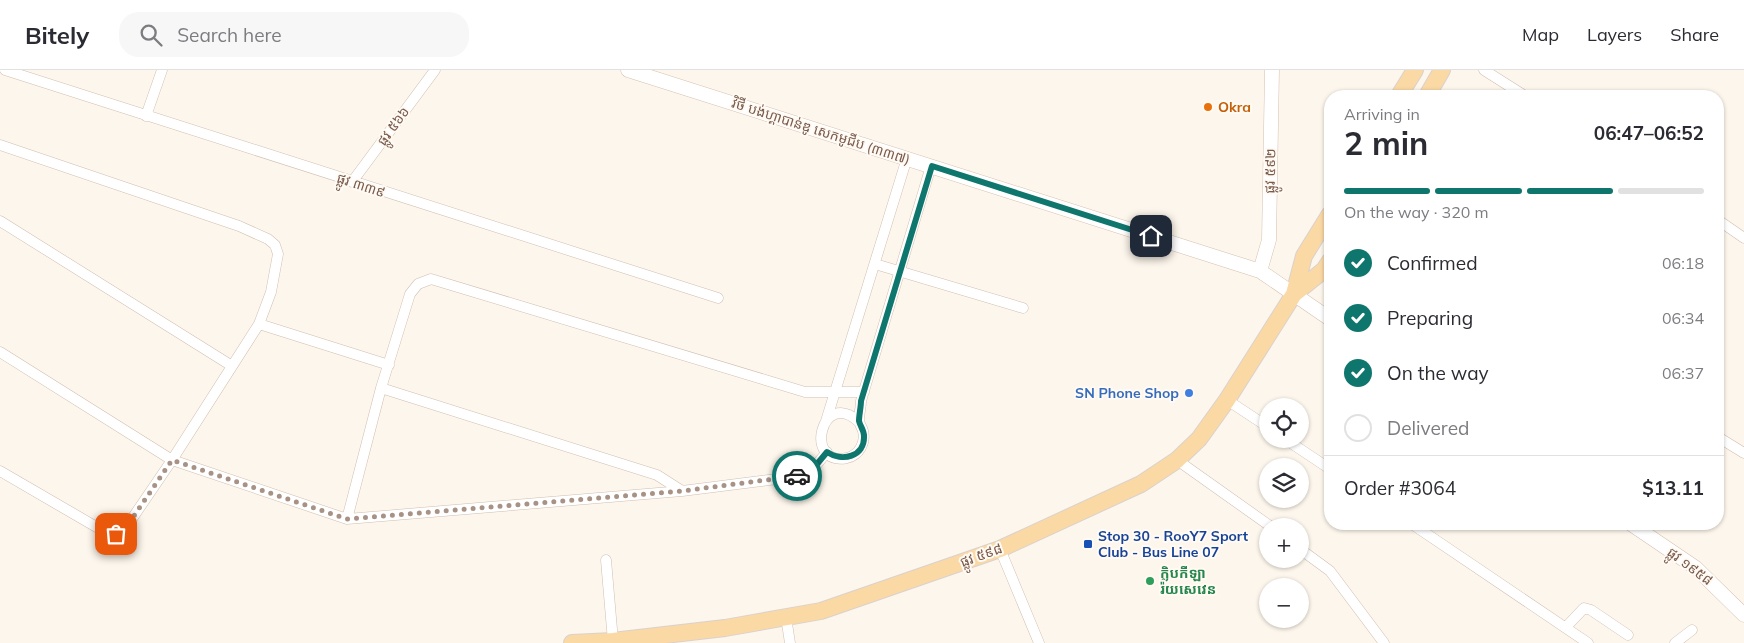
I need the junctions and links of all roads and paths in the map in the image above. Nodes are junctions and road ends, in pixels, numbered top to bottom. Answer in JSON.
{"nodes":[{"id":1,"x":5,"y":70,"type":"edge"},
{"id":2,"x":162,"y":70,"type":"edge"},
{"id":3,"x":435,"y":70,"type":"edge"},
{"id":4,"x":628,"y":70,"type":"edge"},
{"id":5,"x":1272,"y":70,"type":"edge"},
{"id":6,"x":1415,"y":70,"type":"edge"},
{"id":7,"x":1442,"y":70,"type":"edge"},
{"id":8,"x":1484,"y":70,"type":"edge"},
{"id":9,"x":1403,"y":90,"type":"edge"},
{"id":10,"x":1430,"y":90,"type":"edge"},
{"id":11,"x":1516,"y":90,"type":"edge"},
{"id":12,"x":146,"y":116,"type":"junction"},
{"id":13,"x":0,"y":145,"type":"edge"},
{"id":14,"x":907,"y":158,"type":"junction"},
{"id":15,"x":932,"y":166,"type":"junction"},
{"id":16,"x":352,"y":182,"type":"junction"},
{"id":17,"x":0,"y":221,"type":"edge"},
{"id":18,"x":1324,"y":224,"type":"edge"},
{"id":19,"x":1724,"y":224,"type":"edge"},
{"id":20,"x":1744,"y":238,"type":"edge"},
{"id":21,"x":875,"y":264,"type":"junction"},
{"id":22,"x":1324,"y":270,"type":"edge"},
{"id":23,"x":1260,"y":271,"type":"junction"},
{"id":24,"x":900,"y":272,"type":"junction"},
{"id":25,"x":1294,"y":294,"type":"junction"},
{"id":26,"x":718,"y":298,"type":"dead end"},
{"id":27,"x":1023,"y":308,"type":"dead end"},
{"id":28,"x":1324,"y":315,"type":"edge"},
{"id":29,"x":259,"y":324,"type":"junction"},
{"id":30,"x":0,"y":352,"type":"edge"},
{"id":31,"x":389,"y":364,"type":"junction"},
{"id":32,"x":232,"y":366,"type":"junction"},
{"id":33,"x":382,"y":388,"type":"junction"},
{"id":34,"x":836,"y":391,"type":"junction"},
{"id":35,"x":864,"y":392,"type":"junction"},
{"id":36,"x":1227,"y":400,"type":"junction"},
{"id":37,"x":826,"y":421,"type":"junction"},
{"id":38,"x":1259,"y":421,"type":"edge"},
{"id":39,"x":859,"y":422,"type":"junction"},
{"id":40,"x":1724,"y":441,"type":"edge"},
{"id":41,"x":1298,"y":448,"type":"edge"},
{"id":42,"x":827,"y":452,"type":"junction"},
{"id":43,"x":1744,"y":453,"type":"edge"},
{"id":44,"x":172,"y":460,"type":"junction"},
{"id":45,"x":1177,"y":460,"type":"junction"},
{"id":46,"x":1324,"y":465,"type":"edge"},
{"id":47,"x":0,"y":471,"type":"edge"},
{"id":48,"x":682,"y":491,"type":"junction"},
{"id":49,"x":1259,"y":518,"type":"edge"},
{"id":50,"x":347,"y":519,"type":"junction"},
{"id":51,"x":1421,"y":530,"type":"edge"},
{"id":52,"x":1639,"y":530,"type":"edge"},
{"id":53,"x":1000,"y":549,"type":"junction"},
{"id":54,"x":1309,"y":556,"type":"edge"},
{"id":55,"x":606,"y":560,"type":"dead end"},
{"id":56,"x":1744,"y":615,"type":"edge"},
{"id":57,"x":786,"y":617,"type":"junction"},
{"id":58,"x":1566,"y":627,"type":"junction"},
{"id":59,"x":1692,"y":630,"type":"dead end"},
{"id":60,"x":1628,"y":635,"type":"dead end"},
{"id":61,"x":613,"y":641,"type":"junction"},
{"id":62,"x":572,"y":643,"type":"edge"},
{"id":63,"x":790,"y":643,"type":"edge"},
{"id":64,"x":1039,"y":643,"type":"edge"},
{"id":65,"x":1384,"y":643,"type":"edge"},
{"id":66,"x":1588,"y":643,"type":"edge"},
{"id":67,"x":1675,"y":643,"type":"edge"}],
"edges":[{"from":1,"to":12,"type":"street","name":"ផ្លូវ ៣៣៩"},
{"from":2,"to":12,"type":"street"},
{"from":3,"to":16,"type":"street","name":"ផ្លូវ ៥៦៦"},
{"from":4,"to":14,"type":"street","name":"វិថី បង់ហ្គាបាន់ឌូ សេកមូជីប (៣៣៧)"},
{"from":5,"to":23,"type":"street","name":"ផ្លូវ ៥៩២"},
{"from":6,"to":9,"type":"main road"},
{"from":7,"to":10,"type":"main road"},
{"from":8,"to":11,"type":"street"},
{"from":12,"to":16,"type":"street","name":"ផ្លូវ ៣៣៩"},
{"from":13,"to":29,"type":"street"},
{"from":14,"to":15,"type":"street","name":"វិថី បង់ហ្គាបាន់ឌូ សេកមូជីប (៣៣៧)"},
{"from":14,"to":21,"type":"street"},
{"from":15,"to":23,"type":"street","name":"វិថី បង់ហ្គាបាន់ឌូ សេកមូជីប (៣៣៧)"},
{"from":15,"to":24,"type":"street"},
{"from":16,"to":26,"type":"street","name":"ផ្លូវ ៣៣៩"},
{"from":17,"to":32,"type":"street"},
{"from":18,"to":25,"type":"main road","name":"ផ្លូវ ៥៩៨"},
{"from":19,"to":20,"type":"street"},
{"from":21,"to":24,"type":"street"},
{"from":21,"to":34,"type":"street"},
{"from":22,"to":25,"type":"main road","name":"ផ្លូវ ៥៩៨"},
{"from":23,"to":25,"type":"street","name":"វិថី បង់ហ្គាបាន់ឌូ សេកមូជីប (៣៣៧)"},
{"from":24,"to":27,"type":"street"},
{"from":24,"to":35,"type":"street"},
{"from":25,"to":28,"type":"street"},
{"from":25,"to":36,"type":"main road","name":"ផ្លូវ ៥៩៨"},
{"from":29,"to":31,"type":"street"},
{"from":29,"to":32,"type":"street"},
{"from":30,"to":44,"type":"street"},
{"from":31,"to":33,"type":"street"},
{"from":31,"to":34,"type":"street"},
{"from":32,"to":44,"type":"street"},
{"from":33,"to":48,"type":"street"},
{"from":33,"to":50,"type":"street"},
{"from":34,"to":35,"type":"street"},
{"from":34,"to":37,"type":"street"},
{"from":35,"to":39,"type":"street"},
{"from":36,"to":38,"type":"street"},
{"from":36,"to":45,"type":"main road","name":"ផ្លូវ ៥៩៨"},
{"from":37,"to":39,"type":"street"},
{"from":37,"to":42,"type":"street"},
{"from":39,"to":42,"type":"street"},
{"from":40,"to":43,"type":"street"},
{"from":41,"to":46,"type":"street"},
{"from":42,"to":48,"type":"street"},
{"from":44,"to":47,"type":"street"},
{"from":44,"to":50,"type":"street"},
{"from":45,"to":49,"type":"street"},
{"from":45,"to":53,"type":"main road","name":"ផ្លូវ ៥៩៨"},
{"from":48,"to":50,"type":"street"},
{"from":51,"to":58,"type":"street"},
{"from":52,"to":56,"type":"street","name":"ផ្លូវ ១៩៥៨"},
{"from":53,"to":57,"type":"main road","name":"ផ្លូវ ៥៩៨"},
{"from":53,"to":64,"type":"street"},
{"from":54,"to":65,"type":"street"},
{"from":55,"to":61,"type":"street"},
{"from":57,"to":61,"type":"main road","name":"ផ្លូវ ៥៩៨"},
{"from":57,"to":63,"type":"street"},
{"from":58,"to":60,"type":"street"},
{"from":58,"to":66,"type":"street"},
{"from":59,"to":67,"type":"street"},
{"from":61,"to":62,"type":"main road","name":"ផ្លូវ ៥៩៨"}]}
